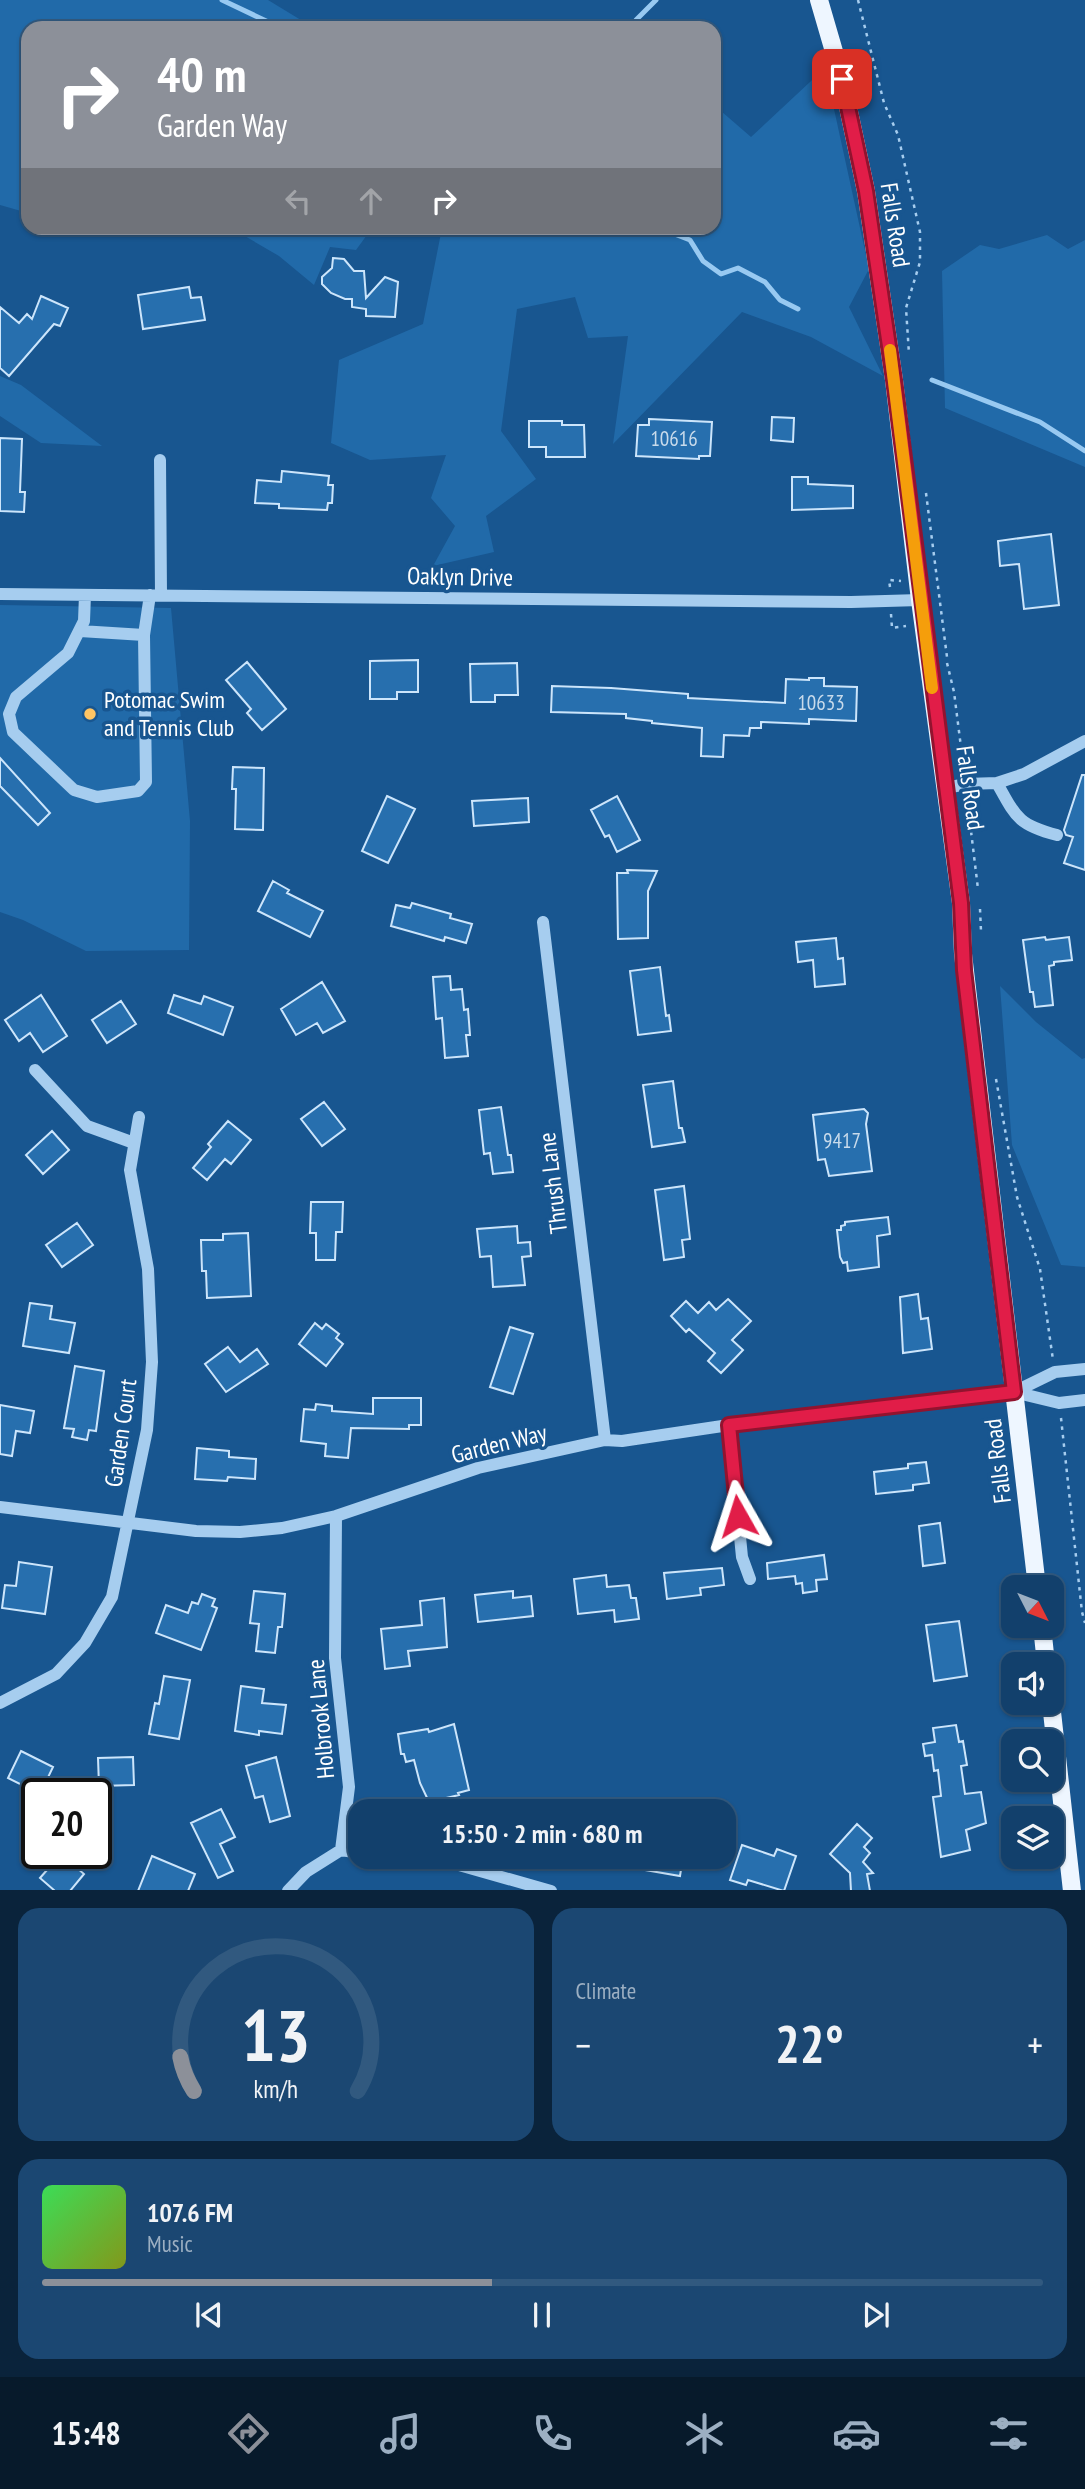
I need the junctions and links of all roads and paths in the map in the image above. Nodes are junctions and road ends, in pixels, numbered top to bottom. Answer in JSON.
{"nodes":[{"id":1,"x":819,"y":0,"type":"edge"},
{"id":2,"x":858,"y":0,"type":"edge"},
{"id":3,"x":909,"y":358,"type":"dead end"},
{"id":4,"x":160,"y":460,"type":"dead end"},
{"id":5,"x":925,"y":484,"type":"dead end"},
{"id":6,"x":0,"y":594,"type":"edge"},
{"id":7,"x":85,"y":595,"type":"junction"},
{"id":8,"x":155,"y":595,"type":"junction"},
{"id":9,"x":920,"y":600,"type":"junction"},
{"id":10,"x":80,"y":631,"type":"junction"},
{"id":11,"x":144,"y":635,"type":"junction"},
{"id":12,"x":1085,"y":741,"type":"edge"},
{"id":13,"x":997,"y":783,"type":"junction"},
{"id":14,"x":965,"y":784,"type":"junction"},
{"id":15,"x":946,"y":788,"type":"junction"},
{"id":16,"x":1057,"y":835,"type":"dead end"},
{"id":17,"x":979,"y":896,"type":"dead end"},
{"id":18,"x":980,"y":909,"type":"dead end"},
{"id":19,"x":543,"y":922,"type":"dead end"},
{"id":20,"x":980,"y":933,"type":"dead end"},
{"id":21,"x":35,"y":1070,"type":"dead end"},
{"id":22,"x":995,"y":1075,"type":"dead end"},
{"id":23,"x":139,"y":1116,"type":"dead end"},
{"id":24,"x":134,"y":1143,"type":"junction"},
{"id":25,"x":1085,"y":1369,"type":"edge"},
{"id":26,"x":1055,"y":1372,"type":"junction"},
{"id":27,"x":1014,"y":1392,"type":"junction"},
{"id":28,"x":1085,"y":1400,"type":"edge"},
{"id":29,"x":1059,"y":1402,"type":"junction"},
{"id":30,"x":729,"y":1425,"type":"junction"},
{"id":31,"x":605,"y":1440,"type":"junction"},
{"id":32,"x":0,"y":1507,"type":"edge"},
{"id":33,"x":336,"y":1516,"type":"junction"},
{"id":34,"x":129,"y":1521,"type":"junction"},
{"id":35,"x":1036,"y":1575,"type":"edge"},
{"id":36,"x":750,"y":1579,"type":"dead end"},
{"id":37,"x":1085,"y":1623,"type":"edge"},
{"id":38,"x":0,"y":1703,"type":"edge"},
{"id":39,"x":1052,"y":1715,"type":"edge"},
{"id":40,"x":341,"y":1850,"type":"junction"},
{"id":41,"x":348,"y":1851,"type":"edge"},
{"id":42,"x":473,"y":1869,"type":"edge"},
{"id":43,"x":289,"y":1890,"type":"edge"},
{"id":44,"x":547,"y":1890,"type":"edge"},
{"id":45,"x":1072,"y":1890,"type":"edge"}],
"edges":[{"from":1,"to":9,"type":"main road","name":"Falls Road"},
{"from":2,"to":3,"type":"path"},
{"from":4,"to":8,"type":"street"},
{"from":5,"to":14,"type":"path"},
{"from":6,"to":7,"type":"street","name":"Oaklyn Drive"},
{"from":7,"to":8,"type":"street","name":"Oaklyn Drive"},
{"from":7,"to":10,"type":"street"},
{"from":8,"to":9,"type":"street","name":"Oaklyn Drive"},
{"from":8,"to":11,"type":"street"},
{"from":9,"to":15,"type":"main road","name":"Falls Road"},
{"from":10,"to":11,"type":"street"},
{"from":10,"to":11,"type":"street"},
{"from":12,"to":13,"type":"street"},
{"from":13,"to":14,"type":"street"},
{"from":13,"to":16,"type":"street"},
{"from":14,"to":15,"type":"street"},
{"from":14,"to":17,"type":"path"},
{"from":15,"to":27,"type":"main road","name":"Falls Road"},
{"from":18,"to":20,"type":"path"},
{"from":19,"to":31,"type":"street","name":"Thrush Lane"},
{"from":21,"to":24,"type":"street"},
{"from":22,"to":26,"type":"path"},
{"from":23,"to":24,"type":"street","name":"Garden Court"},
{"from":24,"to":34,"type":"street","name":"Garden Court"},
{"from":25,"to":26,"type":"street"},
{"from":26,"to":27,"type":"street"},
{"from":27,"to":29,"type":"street"},
{"from":27,"to":30,"type":"street","name":"Garden Way"},
{"from":27,"to":35,"type":"main road","name":"Falls Road"},
{"from":28,"to":29,"type":"street"},
{"from":29,"to":37,"type":"path"},
{"from":30,"to":31,"type":"street","name":"Garden Way"},
{"from":30,"to":36,"type":"street"},
{"from":31,"to":33,"type":"street","name":"Garden Way"},
{"from":32,"to":34,"type":"street","name":"Garden Way"},
{"from":33,"to":34,"type":"street","name":"Garden Way"},
{"from":33,"to":40,"type":"street","name":"Holbrook Lane"},
{"from":34,"to":38,"type":"street","name":"Garden Court"},
{"from":39,"to":45,"type":"main road"},
{"from":40,"to":41,"type":"street"},
{"from":40,"to":43,"type":"street"},
{"from":42,"to":44,"type":"street"}]}
